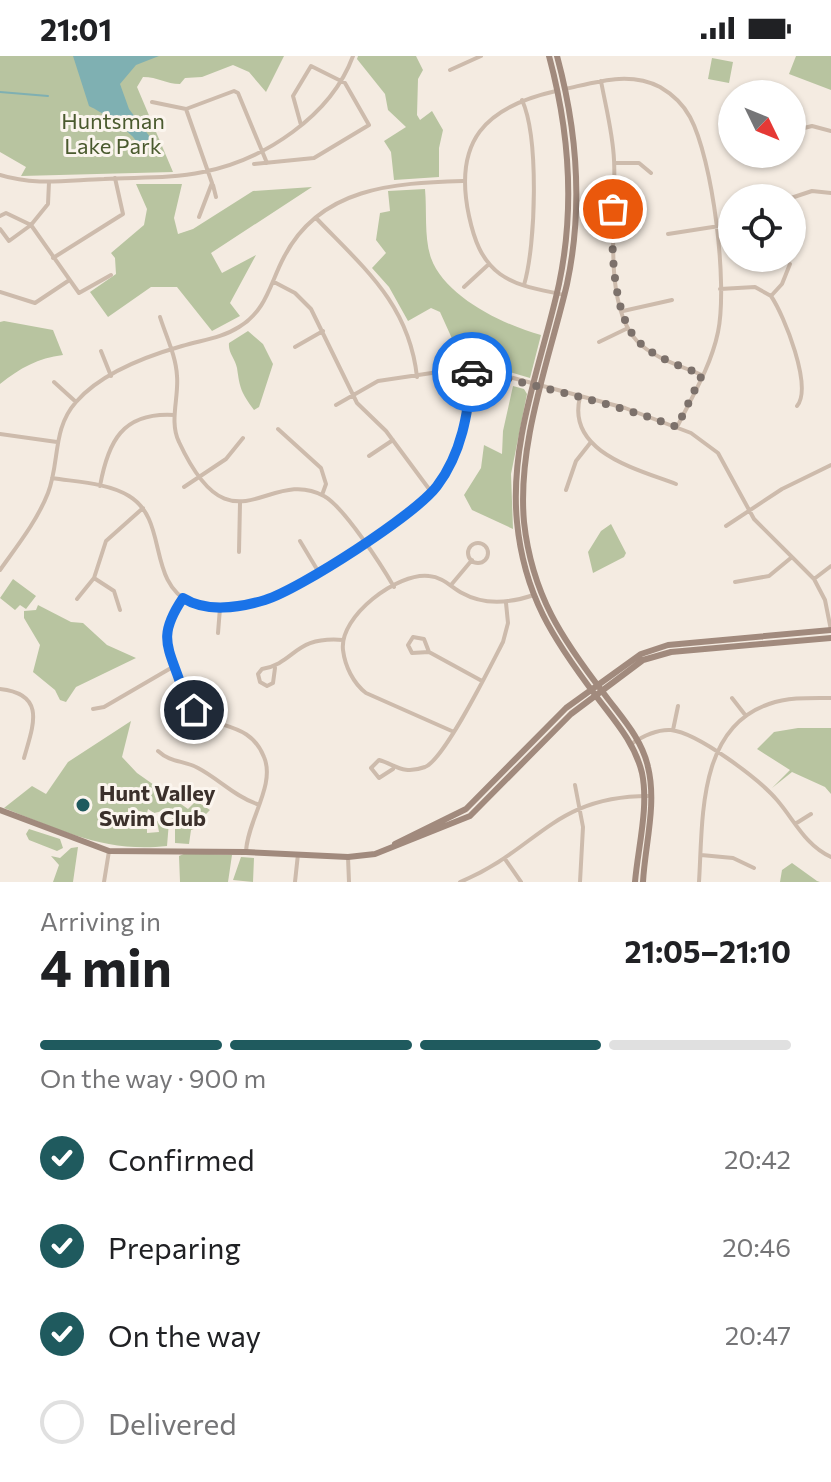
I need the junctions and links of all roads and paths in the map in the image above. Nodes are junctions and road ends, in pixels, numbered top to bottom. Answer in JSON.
{"nodes":[{"id":1,"x":353,"y":56,"type":"edge"},
{"id":2,"x":481,"y":56,"type":"edge"},
{"id":3,"x":549,"y":56,"type":"edge"},
{"id":4,"x":557,"y":56,"type":"edge"},
{"id":5,"x":466,"y":59,"type":"edge"},
{"id":6,"x":450,"y":70,"type":"dead end"},
{"id":7,"x":342,"y":81,"type":"junction"},
{"id":8,"x":601,"y":81,"type":"junction"},
{"id":9,"x":561,"y":90,"type":"junction"},
{"id":10,"x":522,"y":100,"type":"junction"},
{"id":11,"x":152,"y":102,"type":"dead end"},
{"id":12,"x":186,"y":109,"type":"junction"},
{"id":13,"x":301,"y":125,"type":"junction"},
{"id":14,"x":806,"y":128,"type":"edge"},
{"id":15,"x":831,"y":131,"type":"edge"},
{"id":16,"x":260,"y":150,"type":"junction"},
{"id":17,"x":267,"y":163,"type":"junction"},
{"id":18,"x":615,"y":163,"type":"junction"},
{"id":19,"x":254,"y":164,"type":"dead end"},
{"id":20,"x":209,"y":171,"type":"junction"},
{"id":21,"x":651,"y":173,"type":"dead end"},
{"id":22,"x":0,"y":175,"type":"edge"},
{"id":23,"x":115,"y":178,"type":"junction"},
{"id":24,"x":463,"y":181,"type":"junction"},
{"id":25,"x":49,"y":182,"type":"junction"},
{"id":26,"x":212,"y":183,"type":"junction"},
{"id":27,"x":806,"y":191,"type":"edge"},
{"id":28,"x":831,"y":193,"type":"edge"},
{"id":29,"x":216,"y":197,"type":"dead end"},
{"id":30,"x":0,"y":216,"type":"edge"},
{"id":31,"x":199,"y":217,"type":"dead end"},
{"id":32,"x":316,"y":217,"type":"junction"},
{"id":33,"x":31,"y":225,"type":"junction"},
{"id":34,"x":715,"y":225,"type":"junction"},
{"id":35,"x":718,"y":225,"type":"edge"},
{"id":36,"x":0,"y":229,"type":"edge"},
{"id":37,"x":668,"y":234,"type":"dead end"},
{"id":38,"x":53,"y":258,"type":"junction"},
{"id":39,"x":489,"y":264,"type":"junction"},
{"id":40,"x":787,"y":272,"type":"edge"},
{"id":41,"x":111,"y":275,"type":"dead end"},
{"id":42,"x":68,"y":281,"type":"junction"},
{"id":43,"x":274,"y":282,"type":"junction"},
{"id":44,"x":524,"y":285,"type":"junction"},
{"id":45,"x":464,"y":287,"type":"dead end"},
{"id":46,"x":720,"y":289,"type":"junction"},
{"id":47,"x":0,"y":292,"type":"edge"},
{"id":48,"x":560,"y":294,"type":"junction"},
{"id":49,"x":771,"y":296,"type":"junction"},
{"id":50,"x":672,"y":300,"type":"dead end"},
{"id":51,"x":623,"y":311,"type":"junction"},
{"id":52,"x":160,"y":317,"type":"dead end"},
{"id":53,"x":628,"y":328,"type":"junction"},
{"id":54,"x":323,"y":331,"type":"junction"},
{"id":55,"x":599,"y":342,"type":"dead end"},
{"id":56,"x":295,"y":347,"type":"dead end"},
{"id":57,"x":171,"y":350,"type":"junction"},
{"id":58,"x":101,"y":351,"type":"dead end"},
{"id":59,"x":472,"y":367,"type":"junction"},
{"id":60,"x":702,"y":375,"type":"junction"},
{"id":61,"x":111,"y":376,"type":"junction"},
{"id":62,"x":417,"y":377,"type":"junction"},
{"id":63,"x":54,"y":382,"type":"dead end"},
{"id":64,"x":538,"y":386,"type":"junction"},
{"id":65,"x":352,"y":395,"type":"junction"},
{"id":66,"x":580,"y":397,"type":"junction"},
{"id":67,"x":76,"y":402,"type":"junction"},
{"id":68,"x":336,"y":405,"type":"dead end"},
{"id":69,"x":797,"y":406,"type":"dead end"},
{"id":70,"x":175,"y":415,"type":"junction"},
{"id":71,"x":677,"y":427,"type":"junction"},
{"id":72,"x":278,"y":429,"type":"dead end"},
{"id":73,"x":0,"y":434,"type":"edge"},
{"id":74,"x":243,"y":438,"type":"dead end"},
{"id":75,"x":393,"y":440,"type":"junction"},
{"id":76,"x":57,"y":442,"type":"junction"},
{"id":77,"x":591,"y":442,"type":"junction"},
{"id":78,"x":369,"y":456,"type":"dead end"},
{"id":79,"x":831,"y":465,"type":"edge"},
{"id":80,"x":201,"y":476,"type":"junction"},
{"id":81,"x":52,"y":478,"type":"junction"},
{"id":82,"x":676,"y":484,"type":"dead end"},
{"id":83,"x":100,"y":486,"type":"junction"},
{"id":84,"x":184,"y":487,"type":"dead end"},
{"id":85,"x":566,"y":490,"type":"dead end"},
{"id":86,"x":432,"y":493,"type":"junction"},
{"id":87,"x":322,"y":495,"type":"junction"},
{"id":88,"x":240,"y":503,"type":"junction"},
{"id":89,"x":143,"y":508,"type":"junction"},
{"id":90,"x":749,"y":511,"type":"junction"},
{"id":91,"x":726,"y":526,"type":"dead end"},
{"id":92,"x":300,"y":541,"type":"dead end"},
{"id":93,"x":363,"y":543,"type":"junction"},
{"id":94,"x":239,"y":552,"type":"dead end"},
{"id":95,"x":792,"y":557,"type":"junction"},
{"id":96,"x":472,"y":560,"type":"junction"},
{"id":97,"x":831,"y":566,"type":"edge"},
{"id":98,"x":0,"y":570,"type":"edge"},
{"id":99,"x":318,"y":571,"type":"junction"},
{"id":100,"x":94,"y":578,"type":"junction"},
{"id":101,"x":814,"y":579,"type":"junction"},
{"id":102,"x":735,"y":582,"type":"dead end"},
{"id":103,"x":451,"y":585,"type":"junction"},
{"id":104,"x":394,"y":587,"type":"junction"},
{"id":105,"x":537,"y":594,"type":"junction"},
{"id":106,"x":183,"y":598,"type":"junction"},
{"id":107,"x":77,"y":599,"type":"dead end"},
{"id":108,"x":506,"y":602,"type":"junction"},
{"id":109,"x":220,"y":608,"type":"junction"},
{"id":110,"x":120,"y":610,"type":"dead end"},
{"id":111,"x":831,"y":630,"type":"edge"},
{"id":112,"x":218,"y":633,"type":"dead end"},
{"id":113,"x":831,"y":638,"type":"edge"},
{"id":114,"x":343,"y":640,"type":"junction"},
{"id":115,"x":429,"y":652,"type":"junction"},
{"id":116,"x":172,"y":667,"type":"junction"},
{"id":117,"x":275,"y":668,"type":"junction"},
{"id":118,"x":482,"y":681,"type":"junction"},
{"id":119,"x":0,"y":689,"type":"edge"},
{"id":120,"x":596,"y":689,"type":"junction"},
{"id":121,"x":732,"y":698,"type":"dead end"},
{"id":122,"x":831,"y":698,"type":"edge"},
{"id":123,"x":678,"y":706,"type":"dead end"},
{"id":124,"x":93,"y":709,"type":"dead end"},
{"id":125,"x":746,"y":716,"type":"junction"},
{"id":126,"x":673,"y":730,"type":"junction"},
{"id":127,"x":454,"y":732,"type":"junction"},
{"id":128,"x":634,"y":742,"type":"junction"},
{"id":129,"x":158,"y":751,"type":"dead end"},
{"id":130,"x":717,"y":753,"type":"junction"},
{"id":131,"x":24,"y":758,"type":"dead end"},
{"id":132,"x":393,"y":769,"type":"junction"},
{"id":133,"x":575,"y":785,"type":"dead end"},
{"id":134,"x":647,"y":796,"type":"junction"},
{"id":135,"x":257,"y":804,"type":"junction"},
{"id":136,"x":578,"y":808,"type":"junction"},
{"id":137,"x":0,"y":810,"type":"edge"},
{"id":138,"x":811,"y":814,"type":"dead end"},
{"id":139,"x":795,"y":824,"type":"junction"},
{"id":140,"x":109,"y":851,"type":"junction"},
{"id":141,"x":246,"y":852,"type":"junction"},
{"id":142,"x":298,"y":854,"type":"junction"},
{"id":143,"x":701,"y":855,"type":"junction"},
{"id":144,"x":348,"y":857,"type":"junction"},
{"id":145,"x":831,"y":857,"type":"edge"},
{"id":146,"x":505,"y":859,"type":"junction"},
{"id":147,"x":754,"y":868,"type":"dead end"},
{"id":148,"x":104,"y":882,"type":"edge"},
{"id":149,"x":295,"y":882,"type":"edge"},
{"id":150,"x":349,"y":882,"type":"edge"},
{"id":151,"x":460,"y":882,"type":"edge"},
{"id":152,"x":521,"y":882,"type":"edge"},
{"id":153,"x":580,"y":882,"type":"edge"},
{"id":154,"x":635,"y":882,"type":"edge"},
{"id":155,"x":643,"y":882,"type":"edge"},
{"id":156,"x":699,"y":882,"type":"edge"}],
"edges":[{"from":1,"to":7,"type":"street"},
{"from":2,"to":5,"type":"street"},
{"from":3,"to":9,"type":"main road"},
{"from":4,"to":9,"type":"main road"},
{"from":5,"to":6,"type":"street"},
{"from":7,"to":13,"type":"street"},
{"from":7,"to":13,"type":"street"},
{"from":7,"to":17,"type":"street"},
{"from":8,"to":9,"type":"street"},
{"from":8,"to":18,"type":"street"},
{"from":8,"to":34,"type":"street"},
{"from":9,"to":10,"type":"street"},
{"from":9,"to":48,"type":"main road"},
{"from":10,"to":24,"type":"street"},
{"from":10,"to":44,"type":"street"},
{"from":11,"to":12,"type":"street"},
{"from":12,"to":16,"type":"street"},
{"from":12,"to":20,"type":"street"},
{"from":13,"to":16,"type":"street"},
{"from":14,"to":15,"type":"street"},
{"from":16,"to":17,"type":"street"},
{"from":16,"to":20,"type":"street"},
{"from":17,"to":19,"type":"street"},
{"from":18,"to":21,"type":"street"},
{"from":18,"to":51,"type":"street"},
{"from":20,"to":23,"type":"street"},
{"from":20,"to":26,"type":"street"},
{"from":22,"to":25,"type":"street"},
{"from":23,"to":25,"type":"street"},
{"from":23,"to":38,"type":"street"},
{"from":24,"to":32,"type":"street"},
{"from":24,"to":39,"type":"street"},
{"from":25,"to":33,"type":"street"},
{"from":26,"to":29,"type":"street"},
{"from":26,"to":31,"type":"street"},
{"from":27,"to":28,"type":"street"},
{"from":30,"to":33,"type":"street"},
{"from":32,"to":43,"type":"street"},
{"from":32,"to":62,"type":"street"},
{"from":33,"to":36,"type":"street"},
{"from":33,"to":38,"type":"street"},
{"from":34,"to":35,"type":"street"},
{"from":34,"to":37,"type":"street"},
{"from":34,"to":46,"type":"street"},
{"from":38,"to":42,"type":"street"},
{"from":39,"to":44,"type":"street"},
{"from":39,"to":45,"type":"street"},
{"from":40,"to":49,"type":"street"},
{"from":41,"to":42,"type":"street"},
{"from":42,"to":47,"type":"street"},
{"from":43,"to":54,"type":"street"},
{"from":43,"to":57,"type":"street"},
{"from":44,"to":48,"type":"street"},
{"from":46,"to":49,"type":"street"},
{"from":46,"to":60,"type":"street"},
{"from":48,"to":64,"type":"main road"},
{"from":49,"to":69,"type":"street"},
{"from":50,"to":51,"type":"street"},
{"from":51,"to":53,"type":"street"},
{"from":52,"to":57,"type":"street"},
{"from":53,"to":55,"type":"street"},
{"from":53,"to":60,"type":"street"},
{"from":54,"to":56,"type":"street"},
{"from":54,"to":65,"type":"street"},
{"from":57,"to":61,"type":"street"},
{"from":57,"to":70,"type":"street"},
{"from":58,"to":61,"type":"street"},
{"from":59,"to":62,"type":"street"},
{"from":59,"to":64,"type":"street"},
{"from":59,"to":86,"type":"street"},
{"from":60,"to":71,"type":"street"},
{"from":61,"to":67,"type":"street"},
{"from":62,"to":65,"type":"street"},
{"from":63,"to":67,"type":"street"},
{"from":64,"to":66,"type":"street"},
{"from":64,"to":105,"type":"main road"},
{"from":65,"to":68,"type":"street"},
{"from":65,"to":75,"type":"street"},
{"from":66,"to":71,"type":"street"},
{"from":66,"to":77,"type":"street"},
{"from":67,"to":76,"type":"street"},
{"from":70,"to":80,"type":"street"},
{"from":70,"to":83,"type":"street"},
{"from":71,"to":90,"type":"street"},
{"from":72,"to":87,"type":"street"},
{"from":73,"to":76,"type":"street"},
{"from":74,"to":80,"type":"street"},
{"from":75,"to":78,"type":"street"},
{"from":75,"to":86,"type":"street"},
{"from":76,"to":81,"type":"street"},
{"from":77,"to":82,"type":"street"},
{"from":77,"to":85,"type":"street"},
{"from":79,"to":90,"type":"street"},
{"from":80,"to":84,"type":"street"},
{"from":80,"to":88,"type":"street"},
{"from":81,"to":83,"type":"street"},
{"from":81,"to":98,"type":"street"},
{"from":83,"to":89,"type":"street"},
{"from":86,"to":93,"type":"street"},
{"from":87,"to":88,"type":"street"},
{"from":87,"to":93,"type":"street"},
{"from":88,"to":94,"type":"street"},
{"from":89,"to":100,"type":"street"},
{"from":89,"to":106,"type":"street"},
{"from":90,"to":91,"type":"street"},
{"from":90,"to":95,"type":"street"},
{"from":92,"to":99,"type":"street"},
{"from":93,"to":99,"type":"street"},
{"from":93,"to":104,"type":"street"},
{"from":95,"to":101,"type":"street"},
{"from":95,"to":102,"type":"street"},
{"from":96,"to":96,"type":"street"},
{"from":96,"to":103,"type":"street"},
{"from":97,"to":101,"type":"street"},
{"from":99,"to":109,"type":"street"},
{"from":100,"to":107,"type":"street"},
{"from":100,"to":110,"type":"street"},
{"from":101,"to":111,"type":"street"},
{"from":103,"to":104,"type":"street"},
{"from":103,"to":108,"type":"street"},
{"from":104,"to":114,"type":"street"},
{"from":105,"to":108,"type":"street"},
{"from":105,"to":120,"type":"main road"},
{"from":106,"to":109,"type":"street"},
{"from":106,"to":116,"type":"street"},
{"from":108,"to":118,"type":"street"},
{"from":109,"to":112,"type":"street"},
{"from":111,"to":120,"type":"main road"},
{"from":113,"to":120,"type":"main road"},
{"from":114,"to":117,"type":"street"},
{"from":114,"to":127,"type":"street"},
{"from":115,"to":115,"type":"street"},
{"from":115,"to":118,"type":"street"},
{"from":116,"to":124,"type":"street"},
{"from":116,"to":135,"type":"street"},
{"from":117,"to":117,"type":"street"},
{"from":118,"to":127,"type":"street"},
{"from":119,"to":131,"type":"street"},
{"from":120,"to":128,"type":"main road"},
{"from":120,"to":144,"type":"main road"},
{"from":121,"to":125,"type":"street"},
{"from":122,"to":125,"type":"street"},
{"from":123,"to":126,"type":"street"},
{"from":125,"to":130,"type":"street"},
{"from":126,"to":128,"type":"street"},
{"from":126,"to":130,"type":"street"},
{"from":127,"to":132,"type":"street"},
{"from":128,"to":134,"type":"main road"},
{"from":129,"to":135,"type":"street"},
{"from":130,"to":139,"type":"street"},
{"from":130,"to":143,"type":"street"},
{"from":132,"to":132,"type":"street"},
{"from":133,"to":136,"type":"street"},
{"from":134,"to":136,"type":"street"},
{"from":134,"to":154,"type":"main road"},
{"from":134,"to":155,"type":"main road"},
{"from":135,"to":141,"type":"street"},
{"from":136,"to":146,"type":"street"},
{"from":136,"to":153,"type":"street"},
{"from":137,"to":140,"type":"main road"},
{"from":138,"to":139,"type":"street"},
{"from":139,"to":145,"type":"street"},
{"from":140,"to":141,"type":"main road"},
{"from":140,"to":148,"type":"street"},
{"from":141,"to":142,"type":"main road"},
{"from":142,"to":144,"type":"main road"},
{"from":142,"to":149,"type":"street"},
{"from":143,"to":147,"type":"street"},
{"from":143,"to":156,"type":"street"},
{"from":144,"to":150,"type":"street"},
{"from":146,"to":151,"type":"street"},
{"from":146,"to":152,"type":"street"}]}
